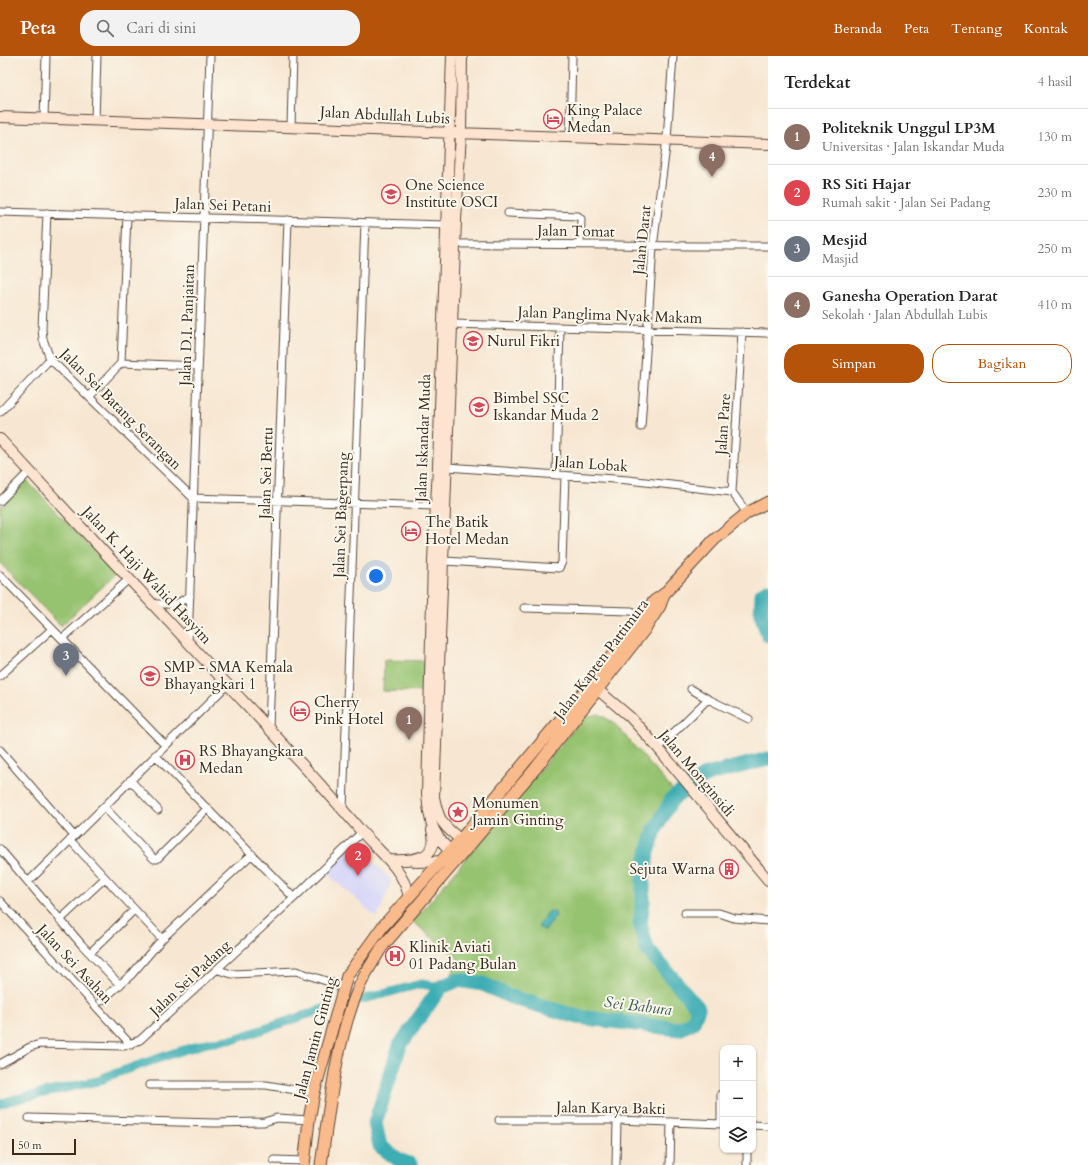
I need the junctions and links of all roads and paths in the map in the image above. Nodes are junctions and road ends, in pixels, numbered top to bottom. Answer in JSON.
{"nodes":[{"id":1,"x":46,"y":56,"type":"edge"},
{"id":2,"x":97,"y":56,"type":"edge"},
{"id":3,"x":210,"y":56,"type":"edge"},
{"id":4,"x":293,"y":56,"type":"edge"},
{"id":5,"x":452,"y":56,"type":"edge"},
{"id":6,"x":462,"y":56,"type":"edge"},
{"id":7,"x":572,"y":56,"type":"edge"},
{"id":8,"x":673,"y":56,"type":"edge"},
{"id":9,"x":0,"y":117,"type":"edge"},
{"id":10,"x":44,"y":118,"type":"junction"},
{"id":11,"x":95,"y":120,"type":"junction"},
{"id":12,"x":207,"y":124,"type":"junction"},
{"id":13,"x":291,"y":126,"type":"junction"},
{"id":14,"x":449,"y":133,"type":"junction"},
{"id":15,"x":461,"y":133,"type":"junction"},
{"id":16,"x":570,"y":137,"type":"junction"},
{"id":17,"x":667,"y":139,"type":"junction"},
{"id":18,"x":768,"y":144,"type":"edge"},
{"id":19,"x":0,"y":212,"type":"edge"},
{"id":20,"x":47,"y":213,"type":"junction"},
{"id":21,"x":508,"y":213,"type":"dead end"},
{"id":22,"x":127,"y":215,"type":"junction"},
{"id":23,"x":204,"y":217,"type":"junction"},
{"id":24,"x":288,"y":220,"type":"junction"},
{"id":25,"x":365,"y":224,"type":"junction"},
{"id":26,"x":445,"y":225,"type":"junction"},
{"id":27,"x":580,"y":243,"type":"junction"},
{"id":28,"x":455,"y":244,"type":"junction"},
{"id":29,"x":768,"y":246,"type":"edge"},
{"id":30,"x":654,"y":247,"type":"junction"},
{"id":31,"x":447,"y":324,"type":"junction"},
{"id":32,"x":560,"y":327,"type":"junction"},
{"id":33,"x":647,"y":328,"type":"junction"},
{"id":34,"x":742,"y":332,"type":"junction"},
{"id":35,"x":768,"y":333,"type":"edge"},
{"id":36,"x":50,"y":359,"type":"junction"},
{"id":37,"x":121,"y":363,"type":"junction"},
{"id":38,"x":198,"y":366,"type":"junction"},
{"id":39,"x":90,"y":397,"type":"junction"},
{"id":40,"x":0,"y":412,"type":"edge"},
{"id":41,"x":641,"y":427,"type":"dead end"},
{"id":42,"x":0,"y":439,"type":"edge"},
{"id":43,"x":447,"y":467,"type":"junction"},
{"id":44,"x":30,"y":471,"type":"junction"},
{"id":45,"x":556,"y":475,"type":"junction"},
{"id":46,"x":566,"y":476,"type":"junction"},
{"id":47,"x":732,"y":492,"type":"junction"},
{"id":48,"x":193,"y":498,"type":"junction"},
{"id":49,"x":0,"y":501,"type":"edge"},
{"id":50,"x":279,"y":502,"type":"junction"},
{"id":51,"x":768,"y":502,"type":"edge"},
{"id":52,"x":355,"y":503,"type":"junction"},
{"id":53,"x":435,"y":506,"type":"junction"},
{"id":54,"x":747,"y":513,"type":"junction"},
{"id":55,"x":444,"y":560,"type":"junction"},
{"id":56,"x":0,"y":575,"type":"edge"},
{"id":57,"x":129,"y":579,"type":"junction"},
{"id":58,"x":442,"y":594,"type":"junction"},
{"id":59,"x":664,"y":594,"type":"junction"},
{"id":60,"x":432,"y":595,"type":"junction"},
{"id":61,"x":190,"y":596,"type":"junction"},
{"id":62,"x":154,"y":604,"type":"junction"},
{"id":63,"x":524,"y":608,"type":"dead end"},
{"id":64,"x":643,"y":616,"type":"junction"},
{"id":65,"x":52,"y":629,"type":"junction"},
{"id":66,"x":63,"y":638,"type":"junction"},
{"id":67,"x":188,"y":641,"type":"junction"},
{"id":68,"x":0,"y":676,"type":"edge"},
{"id":69,"x":228,"y":684,"type":"junction"},
{"id":70,"x":692,"y":689,"type":"dead end"},
{"id":71,"x":598,"y":690,"type":"junction"},
{"id":72,"x":708,"y":699,"type":"junction"},
{"id":73,"x":749,"y":719,"type":"dead end"},
{"id":74,"x":269,"y":727,"type":"junction"},
{"id":75,"x":165,"y":745,"type":"junction"},
{"id":76,"x":658,"y":748,"type":"junction"},
{"id":77,"x":0,"y":750,"type":"edge"},
{"id":78,"x":155,"y":755,"type":"junction"},
{"id":79,"x":130,"y":780,"type":"junction"},
{"id":80,"x":104,"y":807,"type":"junction"},
{"id":81,"x":208,"y":808,"type":"junction"},
{"id":82,"x":343,"y":808,"type":"junction"},
{"id":83,"x":158,"y":810,"type":"dead end"},
{"id":84,"x":432,"y":828,"type":"junction"},
{"id":85,"x":362,"y":832,"type":"junction"},
{"id":86,"x":72,"y":838,"type":"junction"},
{"id":87,"x":464,"y":843,"type":"junction"},
{"id":88,"x":0,"y":849,"type":"edge"},
{"id":89,"x":252,"y":854,"type":"junction"},
{"id":90,"x":454,"y":857,"type":"junction"},
{"id":91,"x":390,"y":860,"type":"junction"},
{"id":92,"x":440,"y":861,"type":"junction"},
{"id":93,"x":104,"y":878,"type":"junction"},
{"id":94,"x":768,"y":880,"type":"edge"},
{"id":95,"x":28,"y":882,"type":"junction"},
{"id":96,"x":408,"y":897,"type":"junction"},
{"id":97,"x":294,"y":898,"type":"junction"},
{"id":98,"x":0,"y":901,"type":"edge"},
{"id":99,"x":134,"y":910,"type":"junction"},
{"id":100,"x":685,"y":913,"type":"dead end"},
{"id":101,"x":60,"y":920,"type":"junction"},
{"id":102,"x":768,"y":921,"type":"edge"},
{"id":103,"x":162,"y":939,"type":"junction"},
{"id":104,"x":90,"y":953,"type":"junction"},
{"id":105,"x":218,"y":970,"type":"junction"},
{"id":106,"x":120,"y":985,"type":"junction"},
{"id":107,"x":344,"y":988,"type":"junction"},
{"id":108,"x":101,"y":1001,"type":"dead end"},
{"id":109,"x":131,"y":1045,"type":"junction"},
{"id":110,"x":0,"y":1064,"type":"edge"},
{"id":111,"x":150,"y":1085,"type":"dead end"},
{"id":112,"x":314,"y":1094,"type":"junction"},
{"id":113,"x":331,"y":1096,"type":"junction"},
{"id":114,"x":29,"y":1118,"type":"dead end"},
{"id":115,"x":309,"y":1120,"type":"junction"},
{"id":116,"x":499,"y":1120,"type":"dead end"},
{"id":117,"x":617,"y":1120,"type":"junction"},
{"id":118,"x":671,"y":1122,"type":"junction"},
{"id":119,"x":720,"y":1124,"type":"edge"},
{"id":120,"x":756,"y":1125,"type":"edge"},
{"id":121,"x":768,"y":1126,"type":"edge"},
{"id":122,"x":747,"y":1153,"type":"edge"},
{"id":123,"x":274,"y":1160,"type":"dead end"},
{"id":124,"x":305,"y":1163,"type":"edge"},
{"id":125,"x":321,"y":1165,"type":"edge"},
{"id":126,"x":616,"y":1165,"type":"edge"},
{"id":127,"x":670,"y":1165,"type":"edge"},
{"id":128,"x":747,"y":1165,"type":"edge"}],
"edges":[{"from":1,"to":10,"type":"street"},
{"from":2,"to":11,"type":"street"},
{"from":3,"to":12,"type":"street","name":"Jalan D.I. Panjaitan"},
{"from":4,"to":13,"type":"street"},
{"from":5,"to":14,"type":"main road","name":"Jalan Iskandar Muda"},
{"from":6,"to":15,"type":"main road","name":"Jalan Iskandar Muda"},
{"from":7,"to":16,"type":"street"},
{"from":8,"to":17,"type":"street","name":"Jalan Darat"},
{"from":9,"to":10,"type":"main road","name":"Jalan Abdullah Lubis"},
{"from":10,"to":11,"type":"main road","name":"Jalan Abdullah Lubis"},
{"from":11,"to":12,"type":"main road","name":"Jalan Abdullah Lubis"},
{"from":12,"to":13,"type":"main road","name":"Jalan Abdullah Lubis"},
{"from":12,"to":23,"type":"street","name":"Jalan D.I. Panjaitan"},
{"from":13,"to":14,"type":"main road","name":"Jalan Abdullah Lubis"},
{"from":14,"to":15,"type":"main road","name":"Jalan Abdullah Lubis"},
{"from":14,"to":26,"type":"main road","name":"Jalan Iskandar Muda"},
{"from":15,"to":16,"type":"main road","name":"Jalan Abdullah Lubis"},
{"from":15,"to":28,"type":"main road","name":"Jalan Iskandar Muda"},
{"from":16,"to":17,"type":"main road","name":"Jalan Abdullah Lubis"},
{"from":17,"to":18,"type":"main road","name":"Jalan Abdullah Lubis"},
{"from":17,"to":30,"type":"street","name":"Jalan Darat"},
{"from":19,"to":20,"type":"street","name":"Jalan Sei Petani"},
{"from":20,"to":22,"type":"street","name":"Jalan Sei Petani"},
{"from":20,"to":36,"type":"street","name":"Jalan Sei Batang Serangan"},
{"from":21,"to":27,"type":"street"},
{"from":22,"to":23,"type":"street","name":"Jalan Sei Petani"},
{"from":22,"to":37,"type":"street"},
{"from":23,"to":24,"type":"street","name":"Jalan Sei Petani"},
{"from":23,"to":38,"type":"street","name":"Jalan D.I. Panjaitan"},
{"from":24,"to":25,"type":"street","name":"Jalan Sei Petani"},
{"from":24,"to":50,"type":"street","name":"Jalan Sei Bertu"},
{"from":25,"to":26,"type":"street","name":"Jalan Sei Petani"},
{"from":25,"to":52,"type":"street","name":"Jalan Sei Bagerpang"},
{"from":26,"to":31,"type":"main road","name":"Jalan Iskandar Muda"},
{"from":27,"to":28,"type":"street","name":"Jalan Tomat"},
{"from":27,"to":30,"type":"street","name":"Jalan Tomat"},
{"from":28,"to":31,"type":"main road","name":"Jalan Iskandar Muda"},
{"from":29,"to":30,"type":"street","name":"Jalan Tomat"},
{"from":30,"to":33,"type":"street","name":"Jalan Darat"},
{"from":31,"to":32,"type":"street","name":"Jalan Panglima Nyak Makam"},
{"from":31,"to":43,"type":"main road","name":"Jalan Iskandar Muda"},
{"from":31,"to":53,"type":"main road","name":"Jalan Iskandar Muda"},
{"from":32,"to":33,"type":"street","name":"Jalan Panglima Nyak Makam"},
{"from":32,"to":45,"type":"street"},
{"from":33,"to":34,"type":"street","name":"Jalan Panglima Nyak Makam"},
{"from":33,"to":41,"type":"street","name":"Jalan Darat"},
{"from":34,"to":35,"type":"street","name":"Jalan Panglima Nyak Makam"},
{"from":34,"to":47,"type":"street","name":"Jalan Pare"},
{"from":36,"to":39,"type":"street","name":"Jalan Sei Batang Serangan"},
{"from":36,"to":40,"type":"street"},
{"from":37,"to":38,"type":"street"},
{"from":37,"to":39,"type":"street"},
{"from":38,"to":48,"type":"street","name":"Jalan D.I. Panjaitan"},
{"from":39,"to":48,"type":"street","name":"Jalan Sei Batang Serangan"},
{"from":42,"to":44,"type":"main road","name":"Jalan K. Haji Wahid Hasyim"},
{"from":43,"to":45,"type":"street","name":"Jalan Lobak"},
{"from":43,"to":55,"type":"main road","name":"Jalan Iskandar Muda"},
{"from":44,"to":49,"type":"street"},
{"from":44,"to":57,"type":"main road","name":"Jalan K. Haji Wahid Hasyim"},
{"from":45,"to":46,"type":"street","name":"Jalan Lobak"},
{"from":46,"to":47,"type":"street","name":"Jalan Lobak"},
{"from":46,"to":55,"type":"street"},
{"from":47,"to":54,"type":"street"},
{"from":48,"to":50,"type":"street"},
{"from":48,"to":61,"type":"street","name":"Jalan D.I. Panjaitan"},
{"from":50,"to":52,"type":"street"},
{"from":50,"to":74,"type":"street","name":"Jalan Sei Bertu"},
{"from":51,"to":54,"type":"main road","name":"Jalan Kapten Pattimura"},
{"from":52,"to":53,"type":"street"},
{"from":52,"to":82,"type":"street","name":"Jalan Sei Bagerpang"},
{"from":53,"to":60,"type":"main road","name":"Jalan Iskandar Muda"},
{"from":54,"to":59,"type":"main road","name":"Jalan Kapten Pattimura"},
{"from":55,"to":58,"type":"main road","name":"Jalan Iskandar Muda"},
{"from":56,"to":65,"type":"street"},
{"from":57,"to":62,"type":"main road","name":"Jalan K. Haji Wahid Hasyim"},
{"from":57,"to":66,"type":"street"},
{"from":58,"to":60,"type":"main road"},
{"from":58,"to":87,"type":"main road","name":"Jalan Iskandar Muda"},
{"from":59,"to":64,"type":"main road","name":"Jalan Kapten Pattimura"},
{"from":59,"to":71,"type":"main road","name":"Jalan Kapten Pattimura"},
{"from":60,"to":84,"type":"main road","name":"Jalan Iskandar Muda"},
{"from":61,"to":62,"type":"street"},
{"from":61,"to":67,"type":"street","name":"Jalan D.I. Panjaitan"},
{"from":62,"to":67,"type":"main road","name":"Jalan K. Haji Wahid Hasyim"},
{"from":63,"to":64,"type":"street"},
{"from":64,"to":87,"type":"main road","name":"Jalan Kapten Pattimura"},
{"from":65,"to":66,"type":"street"},
{"from":65,"to":68,"type":"street"},
{"from":66,"to":75,"type":"street"},
{"from":67,"to":69,"type":"main road","name":"Jalan K. Haji Wahid Hasyim"},
{"from":69,"to":74,"type":"main road","name":"Jalan K. Haji Wahid Hasyim"},
{"from":69,"to":75,"type":"street"},
{"from":70,"to":72,"type":"street"},
{"from":71,"to":76,"type":"main road","name":"Jalan Monginsidi"},
{"from":71,"to":87,"type":"main road","name":"Jalan Kapten Pattimura"},
{"from":72,"to":73,"type":"street"},
{"from":72,"to":76,"type":"street"},
{"from":74,"to":82,"type":"main road","name":"Jalan K. Haji Wahid Hasyim"},
{"from":75,"to":78,"type":"street"},
{"from":76,"to":94,"type":"main road","name":"Jalan Monginsidi"},
{"from":77,"to":86,"type":"street"},
{"from":78,"to":79,"type":"street"},
{"from":78,"to":81,"type":"street"},
{"from":79,"to":80,"type":"street"},
{"from":79,"to":83,"type":"street"},
{"from":80,"to":81,"type":"street"},
{"from":80,"to":86,"type":"street"},
{"from":81,"to":89,"type":"street"},
{"from":82,"to":85,"type":"main road","name":"Jalan K. Haji Wahid Hasyim"},
{"from":84,"to":90,"type":"main road","name":"Jalan Iskandar Muda"},
{"from":84,"to":91,"type":"main road"},
{"from":85,"to":91,"type":"main road","name":"Jalan K. Haji Wahid Hasyim"},
{"from":85,"to":97,"type":"street","name":"Jalan Sei Padang"},
{"from":86,"to":93,"type":"street"},
{"from":86,"to":95,"type":"street"},
{"from":87,"to":90,"type":"main road","name":"Jalan Jamin Ginting"},
{"from":88,"to":95,"type":"street"},
{"from":89,"to":97,"type":"street"},
{"from":89,"to":103,"type":"street"},
{"from":90,"to":92,"type":"main road","name":"Jalan Jamin Ginting"},
{"from":90,"to":113,"type":"main road","name":"Jalan Jamin Ginting"},
{"from":91,"to":92,"type":"main road"},
{"from":91,"to":96,"type":"main road","name":"Jalan K. Haji Wahid Hasyim"},
{"from":92,"to":96,"type":"main road","name":"Jalan Jamin Ginting"},
{"from":93,"to":99,"type":"street"},
{"from":93,"to":101,"type":"street"},
{"from":95,"to":101,"type":"street"},
{"from":96,"to":107,"type":"main road","name":"Jalan Jamin Ginting"},
{"from":97,"to":105,"type":"street","name":"Jalan Sei Padang"},
{"from":98,"to":109,"type":"street","name":"Jalan Sei Asahan"},
{"from":99,"to":103,"type":"street"},
{"from":99,"to":104,"type":"street"},
{"from":100,"to":102,"type":"street"},
{"from":101,"to":104,"type":"street"},
{"from":103,"to":106,"type":"street"},
{"from":104,"to":106,"type":"street"},
{"from":105,"to":107,"type":"street"},
{"from":105,"to":109,"type":"street","name":"Jalan Sei Padang"},
{"from":106,"to":108,"type":"street"},
{"from":107,"to":112,"type":"main road","name":"Jalan Jamin Ginting"},
{"from":109,"to":110,"type":"street"},
{"from":111,"to":112,"type":"street"},
{"from":112,"to":113,"type":"main road"},
{"from":112,"to":115,"type":"main road","name":"Jalan Jamin Ginting"},
{"from":113,"to":125,"type":"main road","name":"Jalan Jamin Ginting"},
{"from":114,"to":115,"type":"street"},
{"from":115,"to":124,"type":"main road","name":"Jalan Jamin Ginting"},
{"from":116,"to":117,"type":"street","name":"Jalan Karya Bakti"},
{"from":117,"to":118,"type":"street","name":"Jalan Karya Bakti"},
{"from":117,"to":126,"type":"street"},
{"from":118,"to":119,"type":"street","name":"Jalan Karya Bakti"},
{"from":118,"to":127,"type":"street"},
{"from":120,"to":121,"type":"street"},
{"from":122,"to":128,"type":"street"},
{"from":123,"to":124,"type":"street"}]}
